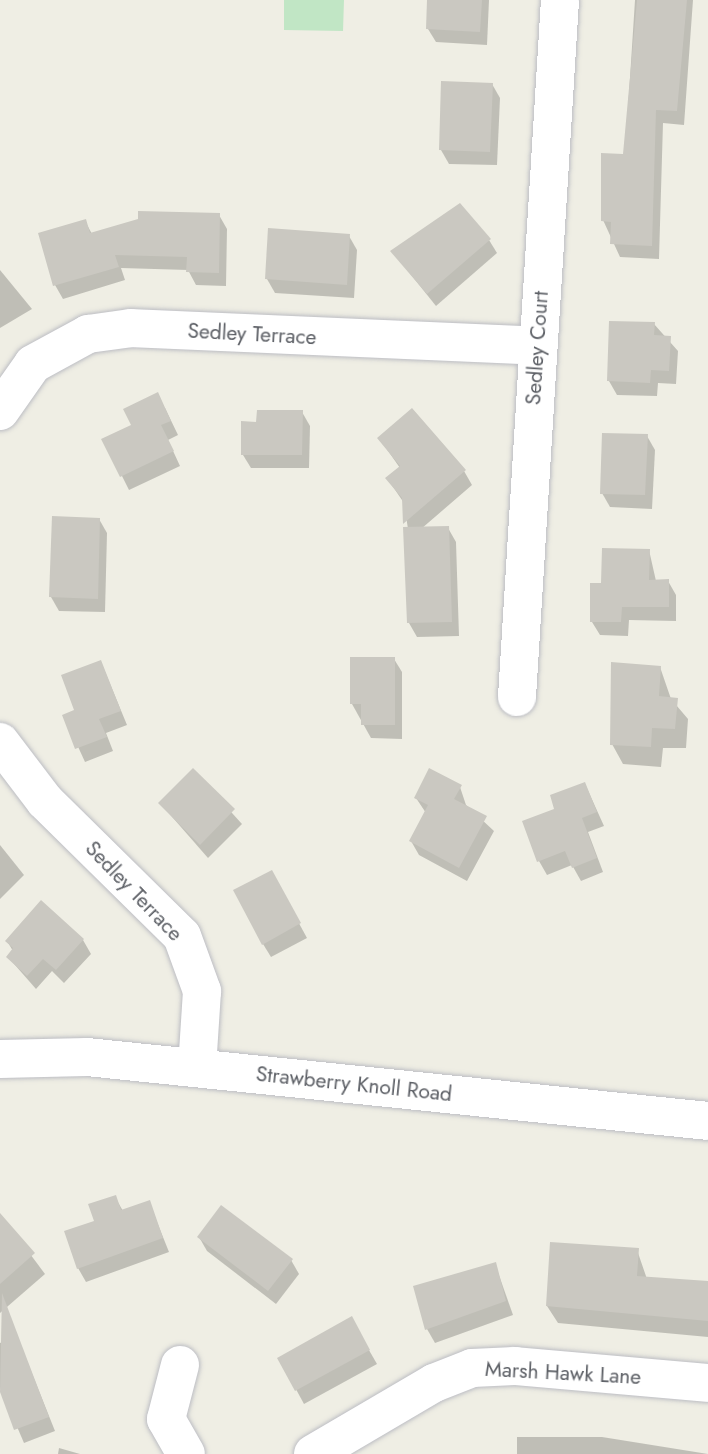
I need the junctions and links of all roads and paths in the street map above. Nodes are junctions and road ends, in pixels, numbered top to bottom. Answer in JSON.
{"nodes":[{"id":1,"x":559,"y":0,"type":"edge"},
{"id":2,"x":537,"y":346,"type":"junction"},
{"id":3,"x":0,"y":411,"type":"edge"},
{"id":4,"x":517,"y":697,"type":"dead end"},
{"id":5,"x":0,"y":742,"type":"edge"},
{"id":6,"x":0,"y":1059,"type":"edge"},
{"id":7,"x":197,"y":1068,"type":"junction"},
{"id":8,"x":708,"y":1121,"type":"edge"},
{"id":9,"x":180,"y":1365,"type":"dead end"},
{"id":10,"x":708,"y":1383,"type":"edge"},
{"id":11,"x":186,"y":1454,"type":"edge"},
{"id":12,"x":313,"y":1454,"type":"edge"}],
"edges":[{"from":1,"to":2,"type":"street","name":"Sedley Court"},
{"from":2,"to":3,"type":"street","name":"Sedley Terrace"},
{"from":2,"to":4,"type":"street","name":"Sedley Court"},
{"from":5,"to":7,"type":"street","name":"Sedley Terrace"},
{"from":6,"to":7,"type":"street","name":"Strawberry Knoll Road"},
{"from":7,"to":8,"type":"street","name":"Strawberry Knoll Road"},
{"from":9,"to":11,"type":"street"},
{"from":10,"to":12,"type":"street","name":"Marsh Hawk Lane"}]}
